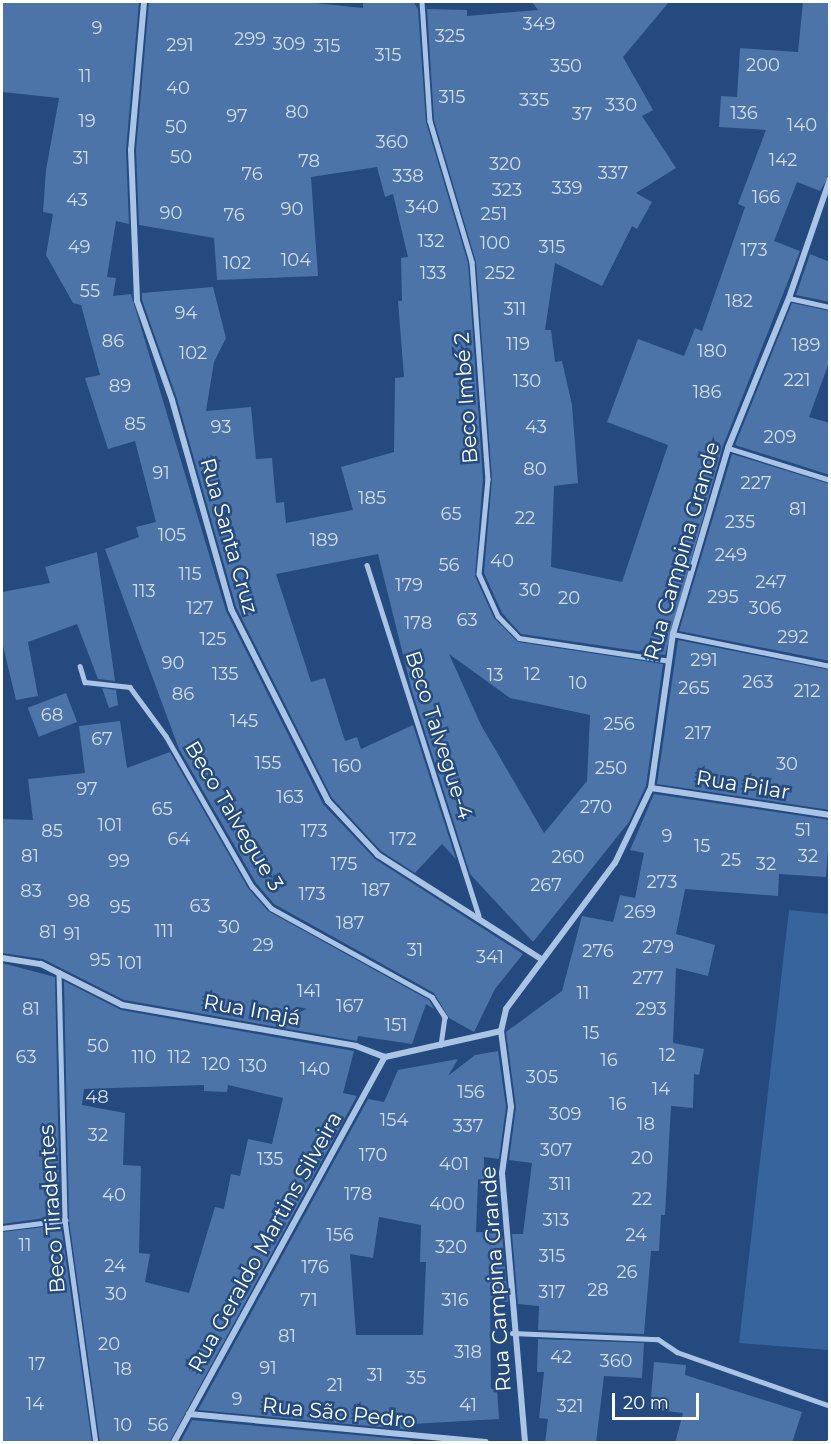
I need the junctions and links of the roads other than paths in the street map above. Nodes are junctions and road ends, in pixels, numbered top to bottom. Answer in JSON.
{"nodes":[{"id":1,"x":144,"y":2,"type":"edge"},
{"id":2,"x":422,"y":2,"type":"edge"},
{"id":3,"x":830,"y":179,"type":"edge"},
{"id":4,"x":789,"y":298,"type":"junction"},
{"id":5,"x":830,"y":307,"type":"edge"},
{"id":6,"x":728,"y":448,"type":"junction"},
{"id":7,"x":830,"y":480,"type":"edge"},
{"id":8,"x":367,"y":565,"type":"dead end"},
{"id":9,"x":673,"y":634,"type":"junction"},
{"id":10,"x":665,"y":660,"type":"junction"},
{"id":11,"x":80,"y":666,"type":"dead end"},
{"id":12,"x":830,"y":666,"type":"edge"},
{"id":13,"x":651,"y":788,"type":"junction"},
{"id":14,"x":830,"y":815,"type":"edge"},
{"id":15,"x":479,"y":916,"type":"junction"},
{"id":16,"x":2,"y":958,"type":"edge"},
{"id":17,"x":541,"y":959,"type":"junction"},
{"id":18,"x":59,"y":972,"type":"junction"},
{"id":19,"x":501,"y":1031,"type":"junction"},
{"id":20,"x":441,"y":1045,"type":"junction"},
{"id":21,"x":385,"y":1057,"type":"junction"},
{"id":22,"x":65,"y":1220,"type":"junction"},
{"id":23,"x":2,"y":1228,"type":"edge"},
{"id":24,"x":512,"y":1333,"type":"junction"},
{"id":25,"x":830,"y":1406,"type":"edge"},
{"id":26,"x":189,"y":1414,"type":"junction"},
{"id":27,"x":96,"y":1443,"type":"edge"},
{"id":28,"x":174,"y":1443,"type":"edge"},
{"id":29,"x":486,"y":1443,"type":"edge"},
{"id":30,"x":525,"y":1443,"type":"edge"}],
"edges":[{"from":1,"to":15,"type":"street","name":"Rua Santa Cruz"},
{"from":2,"to":10,"type":"lane","name":"Beco Imbé 2"},
{"from":3,"to":4,"type":"street","name":"Rua Campina Grande"},
{"from":4,"to":5,"type":"lane"},
{"from":4,"to":6,"type":"street","name":"Rua Campina Grande"},
{"from":6,"to":7,"type":"lane"},
{"from":6,"to":9,"type":"street","name":"Rua Campina Grande"},
{"from":8,"to":15,"type":"lane","name":"Beco Talvegue-4"},
{"from":9,"to":10,"type":"street","name":"Rua Campina Grande"},
{"from":9,"to":12,"type":"lane"},
{"from":10,"to":13,"type":"street","name":"Rua Campina Grande"},
{"from":11,"to":20,"type":"lane","name":"Beco Talvegue 3"},
{"from":13,"to":14,"type":"street","name":"Rua Pilar"},
{"from":13,"to":17,"type":"street","name":"Rua Campina Grande"},
{"from":15,"to":17,"type":"street","name":"Rua Santa Cruz"},
{"from":16,"to":18,"type":"street","name":"Rua Inajá"},
{"from":17,"to":19,"type":"street","name":"Rua Campina Grande"},
{"from":18,"to":21,"type":"street","name":"Rua Inajá"},
{"from":18,"to":22,"type":"lane","name":"Beco Tiradentes"},
{"from":19,"to":20,"type":"street"},
{"from":19,"to":24,"type":"street","name":"Rua Campina Grande"},
{"from":20,"to":21,"type":"street"},
{"from":21,"to":26,"type":"street","name":"Rua Geraldo Martins Silveira"},
{"from":22,"to":23,"type":"lane"},
{"from":22,"to":27,"type":"lane","name":"Beco Tiradentes"},
{"from":24,"to":25,"type":"lane"},
{"from":24,"to":30,"type":"street","name":"Rua Campina Grande"},
{"from":26,"to":28,"type":"street","name":"Rua Geraldo Martins Silveira"},
{"from":26,"to":29,"type":"street","name":"Rua São Pedro"}]}
